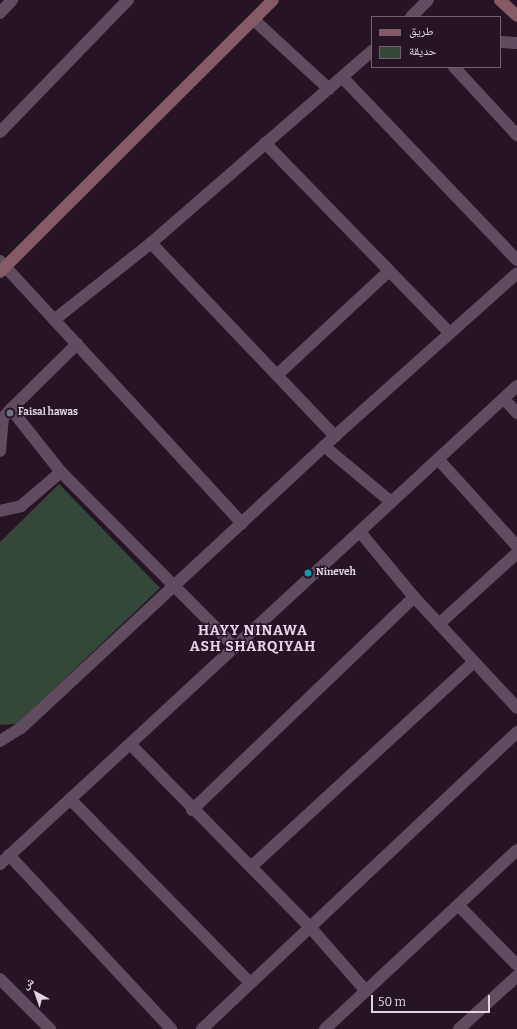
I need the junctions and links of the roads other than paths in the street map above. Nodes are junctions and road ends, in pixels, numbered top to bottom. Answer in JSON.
{"nodes":[{"id":1,"x":128,"y":0,"type":"edge"},
{"id":2,"x":273,"y":0,"type":"edge"},
{"id":3,"x":428,"y":0,"type":"edge"},
{"id":4,"x":500,"y":0,"type":"edge"},
{"id":5,"x":9,"y":1,"type":"edge"},
{"id":6,"x":0,"y":13,"type":"edge"},
{"id":7,"x":412,"y":16,"type":"edge"},
{"id":8,"x":517,"y":16,"type":"edge"},
{"id":9,"x":254,"y":20,"type":"junction"},
{"id":10,"x":501,"y":42,"type":"edge"},
{"id":11,"x":517,"y":43,"type":"edge"},
{"id":12,"x":371,"y":52,"type":"edge"},
{"id":13,"x":455,"y":68,"type":"edge"},
{"id":14,"x":342,"y":77,"type":"junction"},
{"id":15,"x":329,"y":89,"type":"junction"},
{"id":16,"x":2,"y":127,"type":"edge"},
{"id":17,"x":517,"y":135,"type":"edge"},
{"id":18,"x":266,"y":143,"type":"junction"},
{"id":19,"x":151,"y":243,"type":"junction"},
{"id":20,"x":517,"y":260,"type":"edge"},
{"id":21,"x":2,"y":267,"type":"edge"},
{"id":22,"x":389,"y":271,"type":"junction"},
{"id":23,"x":517,"y":273,"type":"edge"},
{"id":24,"x":54,"y":320,"type":"junction"},
{"id":25,"x":450,"y":333,"type":"junction"},
{"id":26,"x":77,"y":344,"type":"junction"},
{"id":27,"x":277,"y":375,"type":"junction"},
{"id":28,"x":517,"y":386,"type":"edge"},
{"id":29,"x":504,"y":398,"type":"junction"},
{"id":30,"x":11,"y":409,"type":"junction"},
{"id":31,"x":517,"y":413,"type":"edge"},
{"id":32,"x":335,"y":436,"type":"junction"},
{"id":33,"x":324,"y":446,"type":"junction"},
{"id":34,"x":0,"y":451,"type":"edge"},
{"id":35,"x":438,"y":459,"type":"junction"},
{"id":36,"x":61,"y":472,"type":"junction"},
{"id":37,"x":390,"y":501,"type":"junction"},
{"id":38,"x":0,"y":511,"type":"edge"},
{"id":39,"x":242,"y":523,"type":"junction"},
{"id":40,"x":360,"y":532,"type":"junction"},
{"id":41,"x":517,"y":546,"type":"edge"},
{"id":42,"x":517,"y":553,"type":"edge"},
{"id":43,"x":175,"y":587,"type":"junction"},
{"id":44,"x":414,"y":597,"type":"junction"},
{"id":45,"x":439,"y":624,"type":"junction"},
{"id":46,"x":235,"y":647,"type":"junction"},
{"id":47,"x":474,"y":662,"type":"junction"},
{"id":48,"x":517,"y":708,"type":"edge"},
{"id":49,"x":517,"y":732,"type":"edge"},
{"id":50,"x":0,"y":741,"type":"edge"},
{"id":51,"x":130,"y":744,"type":"junction"},
{"id":52,"x":70,"y":799,"type":"junction"},
{"id":53,"x":192,"y":810,"type":"junction"},
{"id":54,"x":517,"y":850,"type":"edge"},
{"id":55,"x":9,"y":855,"type":"junction"},
{"id":56,"x":0,"y":864,"type":"edge"},
{"id":57,"x":252,"y":866,"type":"junction"},
{"id":58,"x":458,"y":905,"type":"junction"},
{"id":59,"x":310,"y":927,"type":"junction"},
{"id":60,"x":517,"y":965,"type":"edge"},
{"id":61,"x":517,"y":976,"type":"edge"},
{"id":62,"x":0,"y":979,"type":"edge"},
{"id":63,"x":250,"y":983,"type":"junction"},
{"id":64,"x":366,"y":991,"type":"junction"},
{"id":65,"x":50,"y":1029,"type":"edge"},
{"id":66,"x":171,"y":1029,"type":"edge"},
{"id":67,"x":202,"y":1029,"type":"edge"},
{"id":68,"x":325,"y":1029,"type":"edge"},
{"id":69,"x":459,"y":1029,"type":"edge"}],
"edges":[{"from":1,"to":16,"type":"street"},
{"from":2,"to":9,"type":"main road"},
{"from":3,"to":7,"type":"street"},
{"from":4,"to":8,"type":"main road"},
{"from":5,"to":6,"type":"street"},
{"from":9,"to":15,"type":"street"},
{"from":9,"to":21,"type":"main road"},
{"from":10,"to":11,"type":"street"},
{"from":12,"to":14,"type":"street"},
{"from":13,"to":17,"type":"street"},
{"from":14,"to":15,"type":"street"},
{"from":14,"to":20,"type":"street"},
{"from":15,"to":18,"type":"street"},
{"from":18,"to":19,"type":"street"},
{"from":18,"to":22,"type":"street"},
{"from":19,"to":24,"type":"street"},
{"from":19,"to":27,"type":"street"},
{"from":21,"to":24,"type":"street"},
{"from":22,"to":25,"type":"street"},
{"from":22,"to":27,"type":"street"},
{"from":23,"to":25,"type":"street"},
{"from":24,"to":26,"type":"street"},
{"from":25,"to":32,"type":"street"},
{"from":26,"to":30,"type":"street"},
{"from":26,"to":39,"type":"street"},
{"from":27,"to":32,"type":"street"},
{"from":28,"to":29,"type":"street"},
{"from":29,"to":31,"type":"street"},
{"from":29,"to":35,"type":"street"},
{"from":30,"to":34,"type":"street"},
{"from":30,"to":36,"type":"street"},
{"from":32,"to":33,"type":"street"},
{"from":33,"to":37,"type":"street"},
{"from":33,"to":39,"type":"street"},
{"from":35,"to":37,"type":"street"},
{"from":35,"to":41,"type":"street"},
{"from":36,"to":38,"type":"street"},
{"from":36,"to":43,"type":"street"},
{"from":37,"to":40,"type":"street"},
{"from":39,"to":43,"type":"street"},
{"from":40,"to":44,"type":"street"},
{"from":40,"to":46,"type":"street"},
{"from":42,"to":45,"type":"street"},
{"from":43,"to":46,"type":"street"},
{"from":43,"to":50,"type":"street"},
{"from":44,"to":45,"type":"street"},
{"from":44,"to":53,"type":"street"},
{"from":45,"to":47,"type":"street"},
{"from":46,"to":51,"type":"street"},
{"from":47,"to":48,"type":"street"},
{"from":47,"to":57,"type":"street"},
{"from":49,"to":59,"type":"street"},
{"from":51,"to":52,"type":"street"},
{"from":51,"to":53,"type":"street"},
{"from":52,"to":55,"type":"street"},
{"from":52,"to":63,"type":"street"},
{"from":53,"to":57,"type":"street"},
{"from":54,"to":58,"type":"street"},
{"from":55,"to":56,"type":"street"},
{"from":55,"to":66,"type":"street"},
{"from":57,"to":59,"type":"street"},
{"from":58,"to":60,"type":"street"},
{"from":58,"to":64,"type":"street"},
{"from":59,"to":63,"type":"street"},
{"from":59,"to":64,"type":"street"},
{"from":61,"to":69,"type":"street"},
{"from":62,"to":65,"type":"street"},
{"from":63,"to":67,"type":"street"},
{"from":64,"to":68,"type":"street"}]}
